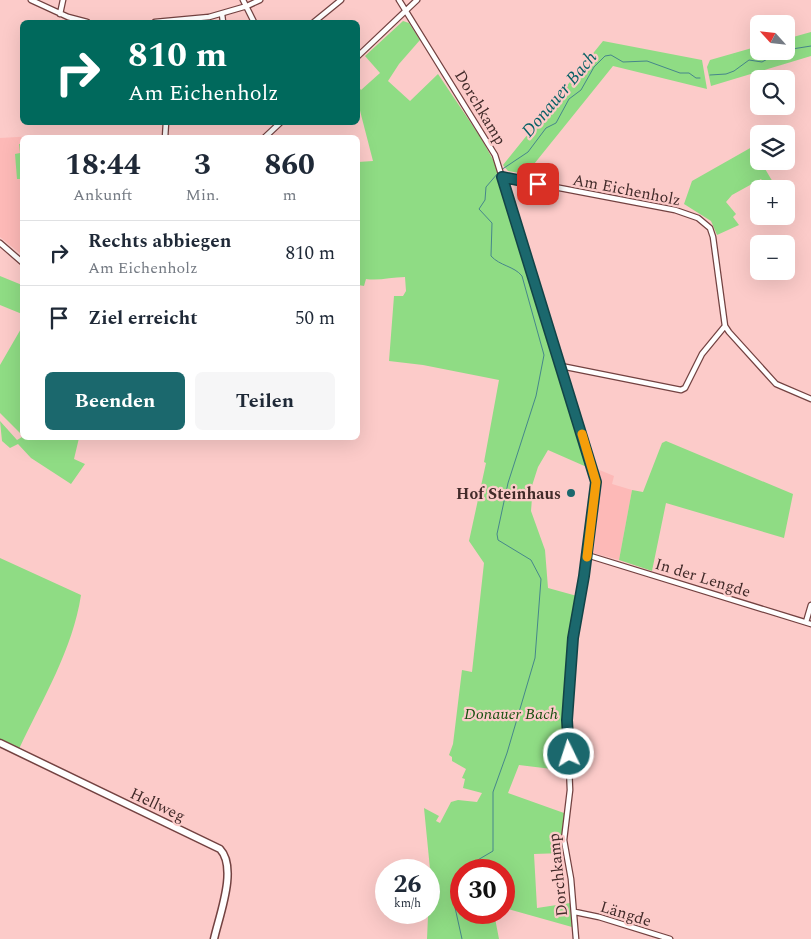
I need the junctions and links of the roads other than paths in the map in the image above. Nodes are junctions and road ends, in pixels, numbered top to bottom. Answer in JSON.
{"nodes":[{"id":1,"x":31,"y":0,"type":"edge"},
{"id":2,"x":63,"y":0,"type":"edge"},
{"id":3,"x":244,"y":0,"type":"edge"},
{"id":4,"x":260,"y":0,"type":"edge"},
{"id":5,"x":341,"y":0,"type":"edge"},
{"id":6,"x":399,"y":0,"type":"edge"},
{"id":7,"x":417,"y":0,"type":"edge"},
{"id":8,"x":246,"y":6,"type":"junction"},
{"id":9,"x":406,"y":12,"type":"junction"},
{"id":10,"x":60,"y":14,"type":"junction"},
{"id":11,"x":222,"y":14,"type":"junction"},
{"id":12,"x":80,"y":20,"type":"edge"},
{"id":13,"x":185,"y":20,"type":"edge"},
{"id":14,"x":223,"y":20,"type":"edge"},
{"id":15,"x":253,"y":20,"type":"edge"},
{"id":16,"x":316,"y":20,"type":"edge"},
{"id":17,"x":360,"y":54,"type":"edge"},
{"id":18,"x":279,"y":125,"type":"edge"},
{"id":19,"x":267,"y":135,"type":"edge"},
{"id":20,"x":501,"y":173,"type":"junction"},
{"id":21,"x":0,"y":243,"type":"edge"},
{"id":22,"x":20,"y":260,"type":"edge"},
{"id":23,"x":725,"y":326,"type":"junction"},
{"id":24,"x":561,"y":366,"type":"junction"},
{"id":25,"x":811,"y":399,"type":"edge"},
{"id":26,"x":587,"y":555,"type":"junction"},
{"id":27,"x":811,"y":605,"type":"edge"},
{"id":28,"x":808,"y":623,"type":"edge"},
{"id":29,"x":0,"y":743,"type":"edge"},
{"id":30,"x":574,"y":912,"type":"junction"},
{"id":31,"x":214,"y":939,"type":"edge"},
{"id":32,"x":576,"y":939,"type":"edge"},
{"id":33,"x":670,"y":939,"type":"edge"}],
"edges":[{"from":1,"to":10,"type":"street"},
{"from":2,"to":10,"type":"street"},
{"from":3,"to":8,"type":"street"},
{"from":4,"to":8,"type":"street"},
{"from":5,"to":16,"type":"street"},
{"from":6,"to":9,"type":"street","name":"Dorchkamp"},
{"from":7,"to":9,"type":"street"},
{"from":8,"to":11,"type":"street"},
{"from":8,"to":15,"type":"street"},
{"from":9,"to":17,"type":"street"},
{"from":9,"to":20,"type":"street","name":"Dorchkamp"},
{"from":10,"to":12,"type":"street"},
{"from":11,"to":13,"type":"street"},
{"from":11,"to":14,"type":"street"},
{"from":18,"to":19,"type":"street"},
{"from":20,"to":23,"type":"street","name":"Am Eichenholz"},
{"from":20,"to":24,"type":"street","name":"Dorchkamp"},
{"from":21,"to":22,"type":"street"},
{"from":23,"to":24,"type":"street"},
{"from":23,"to":25,"type":"street"},
{"from":24,"to":26,"type":"street","name":"Dorchkamp"},
{"from":26,"to":28,"type":"street","name":"In der Lengde"},
{"from":26,"to":30,"type":"street","name":"Dorchkamp"},
{"from":27,"to":28,"type":"street"},
{"from":29,"to":31,"type":"street","name":"Hellweg"},
{"from":30,"to":32,"type":"street","name":"Dorchkamp"},
{"from":30,"to":33,"type":"street","name":"Längde"}]}
